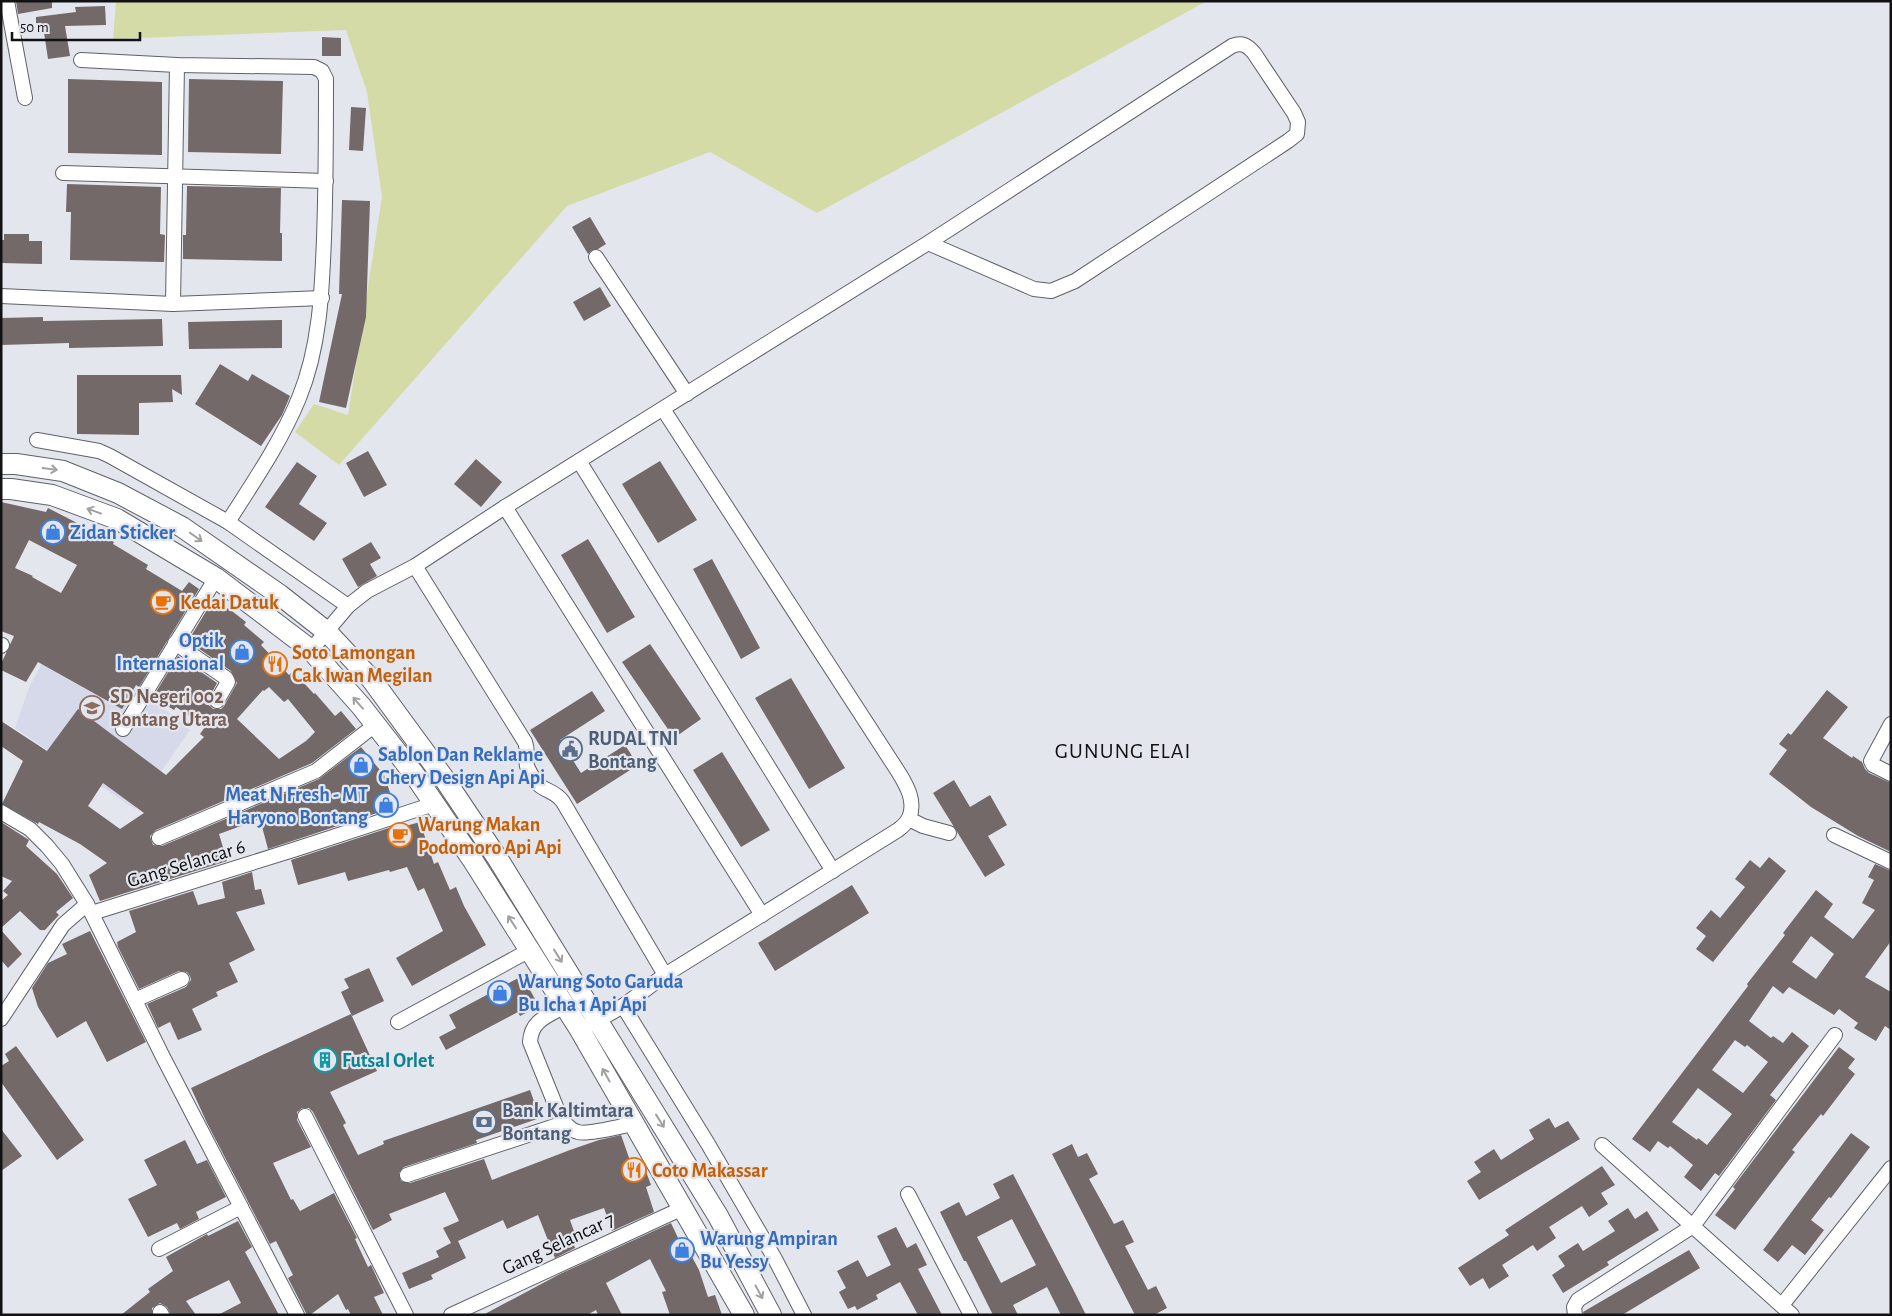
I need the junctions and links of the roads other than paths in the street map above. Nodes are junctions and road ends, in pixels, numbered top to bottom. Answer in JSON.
{"nodes":[{"id":1,"x":7,"y":1,"type":"edge"},
{"id":2,"x":80,"y":60,"type":"dead end"},
{"id":3,"x":177,"y":65,"type":"junction"},
{"id":4,"x":25,"y":98,"type":"dead end"},
{"id":5,"x":63,"y":173,"type":"dead end"},
{"id":6,"x":175,"y":176,"type":"junction"},
{"id":7,"x":326,"y":181,"type":"junction"},
{"id":8,"x":928,"y":243,"type":"junction"},
{"id":9,"x":596,"y":257,"type":"dead end"},
{"id":10,"x":1,"y":296,"type":"edge"},
{"id":11,"x":322,"y":298,"type":"junction"},
{"id":12,"x":173,"y":304,"type":"junction"},
{"id":13,"x":687,"y":394,"type":"junction"},
{"id":14,"x":663,"y":409,"type":"junction"},
{"id":15,"x":37,"y":440,"type":"dead end"},
{"id":16,"x":579,"y":461,"type":"junction"},
{"id":17,"x":1,"y":464,"type":"edge"},
{"id":18,"x":1,"y":489,"type":"edge"},
{"id":19,"x":505,"y":507,"type":"junction"},
{"id":20,"x":228,"y":522,"type":"junction"},
{"id":21,"x":415,"y":566,"type":"junction"},
{"id":22,"x":216,"y":578,"type":"junction"},
{"id":23,"x":348,"y":606,"type":"junction"},
{"id":24,"x":327,"y":632,"type":"junction"},
{"id":25,"x":175,"y":643,"type":"junction"},
{"id":26,"x":311,"y":650,"type":"junction"},
{"id":27,"x":217,"y":701,"type":"dead end"},
{"id":28,"x":375,"y":724,"type":"junction"},
{"id":29,"x":1891,"y":724,"type":"edge"},
{"id":30,"x":123,"y":728,"type":"dead end"},
{"id":31,"x":1891,"y":774,"type":"edge"},
{"id":32,"x":434,"y":804,"type":"junction"},
{"id":33,"x":1,"y":812,"type":"edge"},
{"id":34,"x":909,"y":819,"type":"junction"},
{"id":35,"x":949,"y":833,"type":"dead end"},
{"id":36,"x":1834,"y":834,"type":"dead end"},
{"id":37,"x":159,"y":838,"type":"dead end"},
{"id":38,"x":1891,"y":862,"type":"edge"},
{"id":39,"x":833,"y":871,"type":"junction"},
{"id":40,"x":89,"y":909,"type":"junction"},
{"id":41,"x":762,"y":915,"type":"junction"},
{"id":42,"x":530,"y":950,"type":"junction"},
{"id":43,"x":665,"y":975,"type":"junction"},
{"id":44,"x":182,"y":979,"type":"dead end"},
{"id":45,"x":135,"y":1000,"type":"junction"},
{"id":46,"x":565,"y":1006,"type":"junction"},
{"id":47,"x":623,"y":1006,"type":"junction"},
{"id":48,"x":1,"y":1020,"type":"edge"},
{"id":49,"x":598,"y":1020,"type":"junction"},
{"id":50,"x":398,"y":1022,"type":"dead end"},
{"id":51,"x":580,"y":1030,"type":"junction"},
{"id":52,"x":1835,"y":1035,"type":"dead end"},
{"id":53,"x":306,"y":1116,"type":"dead end"},
{"id":54,"x":564,"y":1123,"type":"junction"},
{"id":55,"x":633,"y":1124,"type":"junction"},
{"id":56,"x":1602,"y":1145,"type":"dead end"},
{"id":57,"x":1891,"y":1168,"type":"edge"},
{"id":58,"x":407,"y":1174,"type":"dead end"},
{"id":59,"x":908,"y":1194,"type":"dead end"},
{"id":60,"x":241,"y":1206,"type":"junction"},
{"id":61,"x":683,"y":1208,"type":"junction"},
{"id":62,"x":1693,"y":1226,"type":"junction"},
{"id":63,"x":159,"y":1249,"type":"dead end"},
{"id":64,"x":1787,"y":1310,"type":"edge"},
{"id":65,"x":297,"y":1315,"type":"edge"},
{"id":66,"x":406,"y":1315,"type":"edge"},
{"id":67,"x":450,"y":1315,"type":"edge"},
{"id":68,"x":744,"y":1315,"type":"edge"},
{"id":69,"x":772,"y":1315,"type":"edge"},
{"id":70,"x":804,"y":1315,"type":"edge"},
{"id":71,"x":971,"y":1315,"type":"edge"},
{"id":72,"x":1575,"y":1315,"type":"edge"}],
"edges":[{"from":1,"to":4,"type":"street"},
{"from":2,"to":3,"type":"street"},
{"from":3,"to":6,"type":"street"},
{"from":3,"to":7,"type":"street"},
{"from":5,"to":6,"type":"street"},
{"from":6,"to":7,"type":"street"},
{"from":6,"to":12,"type":"street"},
{"from":7,"to":11,"type":"street"},
{"from":8,"to":8,"type":"street"},
{"from":8,"to":13,"type":"street"},
{"from":9,"to":13,"type":"street"},
{"from":10,"to":12,"type":"street"},
{"from":11,"to":12,"type":"street"},
{"from":11,"to":20,"type":"street"},
{"from":13,"to":14,"type":"street"},
{"from":14,"to":16,"type":"street"},
{"from":14,"to":34,"type":"street"},
{"from":15,"to":20,"type":"street"},
{"from":16,"to":19,"type":"street"},
{"from":16,"to":39,"type":"street"},
{"from":17,"to":24,"type":"main road","one_way":true},
{"from":22,"to":18,"type":"main road","one_way":true},
{"from":19,"to":21,"type":"street"},
{"from":19,"to":41,"type":"street"},
{"from":20,"to":23,"type":"street"},
{"from":21,"to":23,"type":"street"},
{"from":21,"to":43,"type":"street"},
{"from":22,"to":25,"type":"street"},
{"from":22,"to":26,"type":"main road"},
{"from":23,"to":24,"type":"street"},
{"from":24,"to":26,"type":"street"},
{"from":24,"to":49,"type":"main road","one_way":true},
{"from":25,"to":27,"type":"street"},
{"from":25,"to":30,"type":"street"},
{"from":28,"to":26,"type":"main road","one_way":true},
{"from":28,"to":32,"type":"main road"},
{"from":28,"to":37,"type":"street"},
{"from":29,"to":31,"type":"street"},
{"from":32,"to":40,"type":"street","name":"Gang Selancar 6"},
{"from":42,"to":32,"type":"main road","one_way":true},
{"from":33,"to":40,"type":"street"},
{"from":34,"to":35,"type":"street"},
{"from":34,"to":39,"type":"street"},
{"from":36,"to":38,"type":"street"},
{"from":39,"to":41,"type":"street"},
{"from":40,"to":45,"type":"street"},
{"from":40,"to":48,"type":"street"},
{"from":41,"to":43,"type":"street"},
{"from":42,"to":46,"type":"main road"},
{"from":42,"to":50,"type":"street"},
{"from":43,"to":47,"type":"street"},
{"from":44,"to":45,"type":"street"},
{"from":45,"to":60,"type":"street"},
{"from":46,"to":51,"type":"main road"},
{"from":46,"to":54,"type":"street"},
{"from":47,"to":49,"type":"street"},
{"from":47,"to":70,"type":"street"},
{"from":49,"to":51,"type":"street"},
{"from":49,"to":69,"type":"main road","one_way":true},
{"from":55,"to":51,"type":"main road","one_way":true},
{"from":52,"to":62,"type":"street"},
{"from":53,"to":66,"type":"street"},
{"from":54,"to":55,"type":"street"},
{"from":54,"to":58,"type":"street"},
{"from":55,"to":61,"type":"main road"},
{"from":56,"to":62,"type":"street"},
{"from":57,"to":64,"type":"street"},
{"from":59,"to":71,"type":"street"},
{"from":60,"to":63,"type":"street"},
{"from":60,"to":65,"type":"street"},
{"from":61,"to":67,"type":"street","name":"Gang Selancar 7"},
{"from":61,"to":68,"type":"main road"},
{"from":62,"to":64,"type":"street"},
{"from":62,"to":72,"type":"street"}]}
